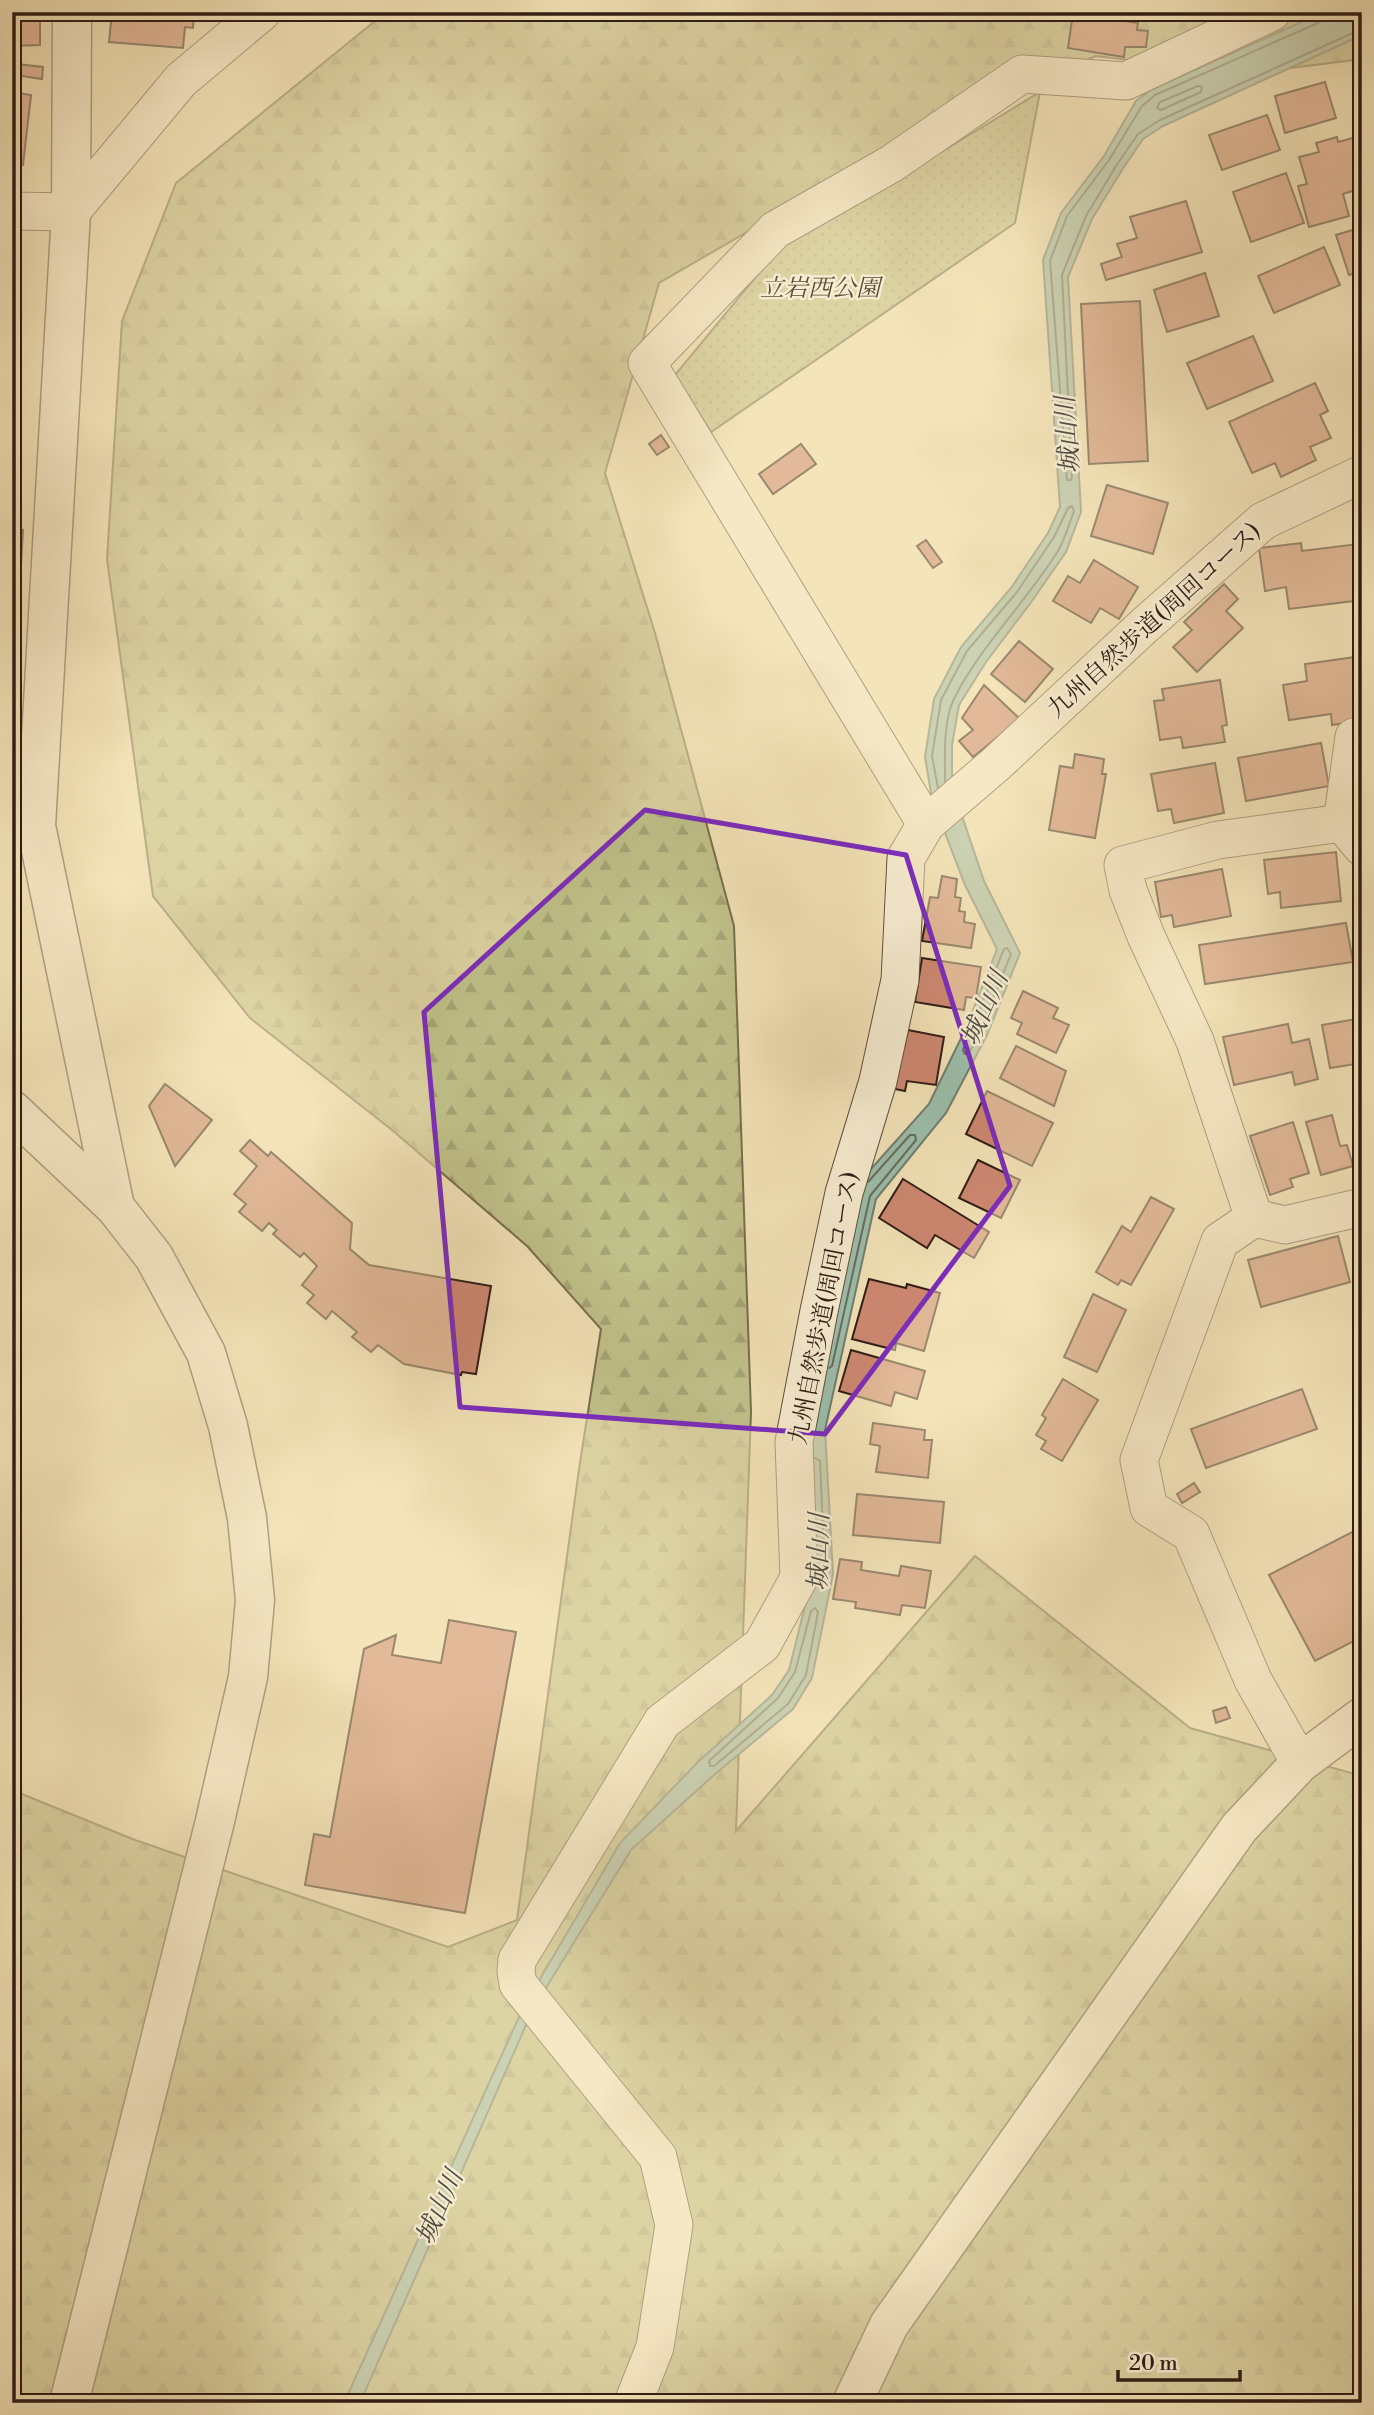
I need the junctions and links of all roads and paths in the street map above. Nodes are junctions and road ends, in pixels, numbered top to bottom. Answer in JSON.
{"nodes":[{"id":1,"x":72,"y":12,"type":"edge"},
{"id":2,"x":262,"y":12,"type":"edge"},
{"id":3,"x":1272,"y":12,"type":"edge"},
{"id":4,"x":12,"y":211,"type":"edge"},
{"id":5,"x":71,"y":212,"type":"junction"},
{"id":6,"x":1362,"y":474,"type":"edge"},
{"id":7,"x":1362,"y":736,"type":"edge"},
{"id":8,"x":928,"y":823,"type":"junction"},
{"id":9,"x":1352,"y":835,"type":"edge"},
{"id":10,"x":12,"y":1110,"type":"edge"},
{"id":11,"x":115,"y":1207,"type":"junction"},
{"id":12,"x":1362,"y":1207,"type":"edge"},
{"id":13,"x":1254,"y":1218,"type":"junction"},
{"id":14,"x":1362,"y":1717,"type":"edge"},
{"id":15,"x":1300,"y":1763,"type":"junction"},
{"id":16,"x":69,"y":2403,"type":"edge"},
{"id":17,"x":633,"y":2403,"type":"edge"},
{"id":18,"x":852,"y":2403,"type":"edge"}],
"edges":[{"from":1,"to":5,"type":"street"},
{"from":2,"to":5,"type":"street"},
{"from":3,"to":8,"type":"street"},
{"from":4,"to":5,"type":"street"},
{"from":5,"to":11,"type":"street"},
{"from":6,"to":8,"type":"street","name":"九州自然歩道(周回コース)"},
{"from":7,"to":9,"type":"street"},
{"from":8,"to":17,"type":"street","name":"九州自然歩道(周回コース)"},
{"from":9,"to":13,"type":"street"},
{"from":10,"to":11,"type":"street"},
{"from":11,"to":16,"type":"street"},
{"from":12,"to":13,"type":"street"},
{"from":13,"to":15,"type":"street"},
{"from":14,"to":15,"type":"street"},
{"from":15,"to":18,"type":"street"}]}
